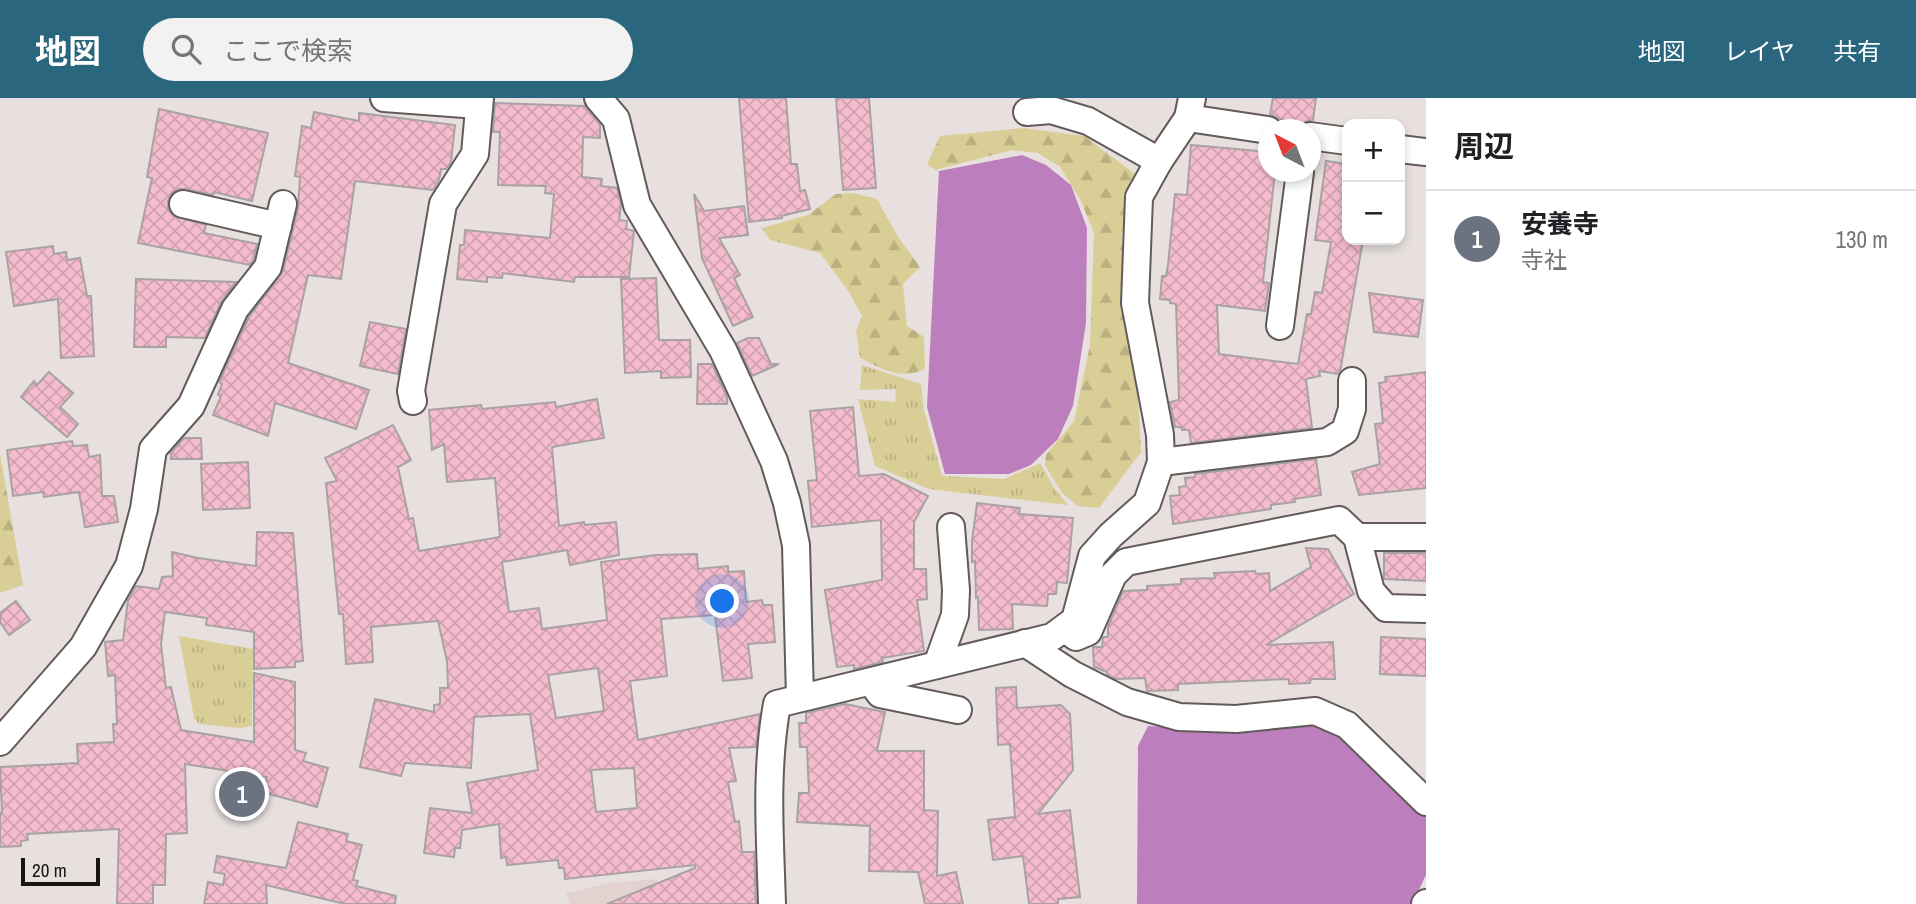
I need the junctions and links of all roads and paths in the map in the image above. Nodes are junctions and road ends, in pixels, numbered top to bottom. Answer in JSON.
{"nodes":[{"id":1,"x":384,"y":98,"type":"edge"},
{"id":2,"x":598,"y":98,"type":"edge"},
{"id":3,"x":479,"y":101,"type":"edge"},
{"id":4,"x":1190,"y":108,"type":"edge"},
{"id":5,"x":1027,"y":112,"type":"dead end"},
{"id":6,"x":1258,"y":127,"type":"edge"},
{"id":7,"x":1321,"y":137,"type":"edge"},
{"id":8,"x":1342,"y":140,"type":"edge"},
{"id":9,"x":1405,"y":150,"type":"edge"},
{"id":10,"x":1426,"y":152,"type":"edge"},
{"id":11,"x":1159,"y":161,"type":"junction"},
{"id":12,"x":1299,"y":182,"type":"edge"},
{"id":13,"x":183,"y":204,"type":"dead end"},
{"id":14,"x":1280,"y":326,"type":"dead end"},
{"id":15,"x":1352,"y":381,"type":"dead end"},
{"id":16,"x":413,"y":401,"type":"dead end"},
{"id":17,"x":1161,"y":462,"type":"junction"},
{"id":18,"x":951,"y":527,"type":"dead end"},
{"id":19,"x":1357,"y":537,"type":"junction"},
{"id":20,"x":1426,"y":537,"type":"edge"},
{"id":21,"x":1426,"y":608,"type":"edge"},
{"id":22,"x":1065,"y":629,"type":"junction"},
{"id":23,"x":1026,"y":643,"type":"junction"},
{"id":24,"x":937,"y":666,"type":"junction"},
{"id":25,"x":871,"y":682,"type":"junction"},
{"id":26,"x":800,"y":698,"type":"junction"},
{"id":27,"x":958,"y":710,"type":"dead end"},
{"id":28,"x":0,"y":742,"type":"edge"},
{"id":29,"x":1426,"y":802,"type":"edge"},
{"id":30,"x":772,"y":904,"type":"edge"}],
"edges":[{"from":1,"to":3,"type":"street"},
{"from":2,"to":26,"type":"street"},
{"from":3,"to":16,"type":"street"},
{"from":4,"to":6,"type":"street"},
{"from":4,"to":11,"type":"street"},
{"from":5,"to":11,"type":"street"},
{"from":7,"to":8,"type":"street"},
{"from":9,"to":10,"type":"street"},
{"from":11,"to":17,"type":"street"},
{"from":12,"to":14,"type":"street"},
{"from":13,"to":28,"type":"street"},
{"from":15,"to":17,"type":"street"},
{"from":17,"to":22,"type":"street"},
{"from":18,"to":24,"type":"street"},
{"from":19,"to":20,"type":"street"},
{"from":19,"to":21,"type":"street"},
{"from":19,"to":22,"type":"street"},
{"from":22,"to":23,"type":"street"},
{"from":23,"to":24,"type":"street"},
{"from":23,"to":29,"type":"street"},
{"from":24,"to":25,"type":"street"},
{"from":25,"to":26,"type":"street"},
{"from":25,"to":27,"type":"street"},
{"from":26,"to":30,"type":"street"}]}
